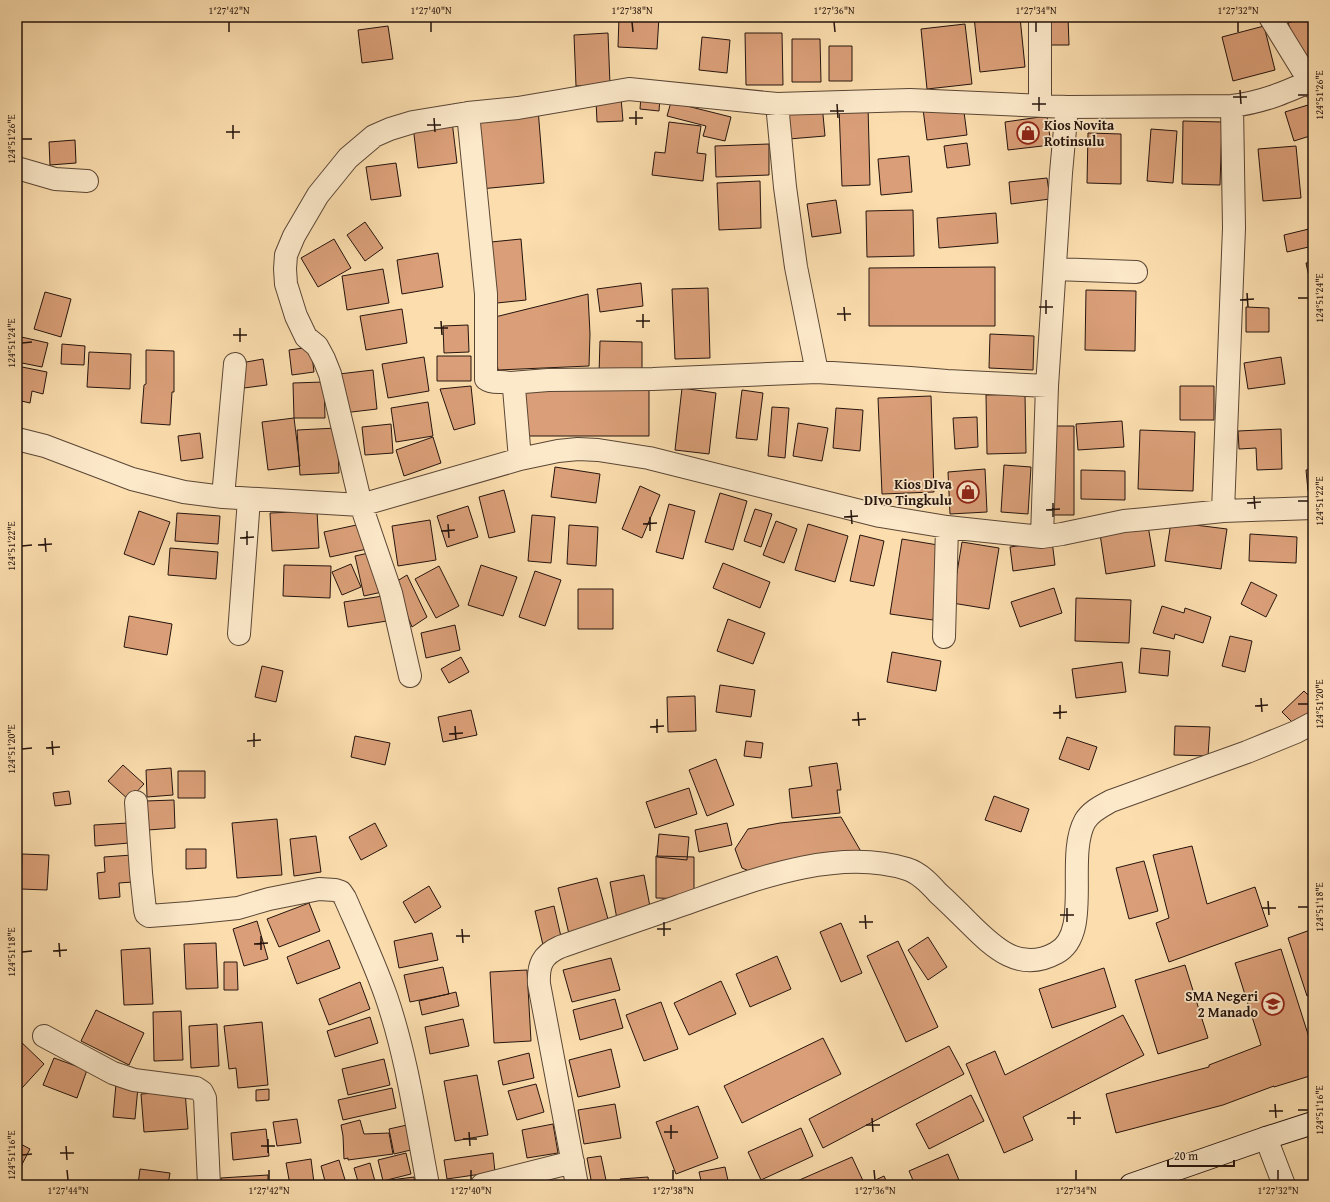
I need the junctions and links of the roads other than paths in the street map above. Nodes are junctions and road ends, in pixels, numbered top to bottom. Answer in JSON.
{"nodes":[{"id":1,"x":1040,"y":17,"type":"edge"},
{"id":2,"x":1270,"y":17,"type":"edge"},
{"id":3,"x":1312,"y":83,"type":"edge"},
{"id":4,"x":778,"y":104,"type":"junction"},
{"id":5,"x":1040,"y":106,"type":"junction"},
{"id":6,"x":1232,"y":106,"type":"junction"},
{"id":7,"x":1067,"y":107,"type":"junction"},
{"id":8,"x":468,"y":113,"type":"junction"},
{"id":9,"x":17,"y":168,"type":"edge"},
{"id":10,"x":87,"y":181,"type":"dead end"},
{"id":11,"x":1056,"y":263,"type":"junction"},
{"id":12,"x":1136,"y":272,"type":"dead end"},
{"id":13,"x":235,"y":364,"type":"dead end"},
{"id":14,"x":817,"y":372,"type":"junction"},
{"id":15,"x":510,"y":383,"type":"junction"},
{"id":16,"x":1047,"y":386,"type":"junction"},
{"id":17,"x":17,"y":439,"type":"edge"},
{"id":18,"x":520,"y":459,"type":"junction"},
{"id":19,"x":223,"y":497,"type":"junction"},
{"id":20,"x":249,"y":499,"type":"junction"},
{"id":21,"x":361,"y":504,"type":"junction"},
{"id":22,"x":1313,"y":508,"type":"edge"},
{"id":23,"x":1223,"y":511,"type":"junction"},
{"id":24,"x":947,"y":527,"type":"junction"},
{"id":25,"x":1042,"y":537,"type":"junction"},
{"id":26,"x":239,"y":634,"type":"dead end"},
{"id":27,"x":944,"y":637,"type":"dead end"},
{"id":28,"x":410,"y":676,"type":"dead end"},
{"id":29,"x":1313,"y":723,"type":"edge"},
{"id":30,"x":136,"y":802,"type":"dead end"},
{"id":31,"x":44,"y":1036,"type":"dead end"},
{"id":32,"x":1313,"y":1123,"type":"edge"},
{"id":33,"x":1266,"y":1138,"type":"junction"},
{"id":34,"x":573,"y":1162,"type":"junction"},
{"id":35,"x":209,"y":1185,"type":"edge"},
{"id":36,"x":428,"y":1185,"type":"edge"},
{"id":37,"x":482,"y":1185,"type":"edge"},
{"id":38,"x":577,"y":1185,"type":"edge"},
{"id":39,"x":1131,"y":1185,"type":"edge"},
{"id":40,"x":1284,"y":1185,"type":"edge"}],
"edges":[{"from":1,"to":5,"type":"street"},
{"from":2,"to":3,"type":"street"},
{"from":3,"to":6,"type":"street"},
{"from":4,"to":5,"type":"street"},
{"from":4,"to":8,"type":"street"},
{"from":4,"to":14,"type":"street"},
{"from":5,"to":7,"type":"street"},
{"from":6,"to":7,"type":"street"},
{"from":6,"to":23,"type":"street"},
{"from":7,"to":11,"type":"street"},
{"from":8,"to":15,"type":"street"},
{"from":8,"to":21,"type":"street"},
{"from":9,"to":10,"type":"street"},
{"from":11,"to":12,"type":"street"},
{"from":11,"to":16,"type":"street"},
{"from":13,"to":19,"type":"street"},
{"from":14,"to":15,"type":"street"},
{"from":14,"to":16,"type":"street"},
{"from":15,"to":18,"type":"street"},
{"from":16,"to":25,"type":"street"},
{"from":17,"to":19,"type":"street"},
{"from":18,"to":21,"type":"street"},
{"from":18,"to":24,"type":"street"},
{"from":19,"to":20,"type":"street"},
{"from":20,"to":21,"type":"street"},
{"from":20,"to":26,"type":"street"},
{"from":21,"to":28,"type":"street"},
{"from":22,"to":23,"type":"street"},
{"from":23,"to":25,"type":"street"},
{"from":24,"to":25,"type":"street"},
{"from":24,"to":27,"type":"street"},
{"from":29,"to":34,"type":"street"},
{"from":30,"to":36,"type":"street"},
{"from":31,"to":35,"type":"street"},
{"from":32,"to":33,"type":"street"},
{"from":33,"to":39,"type":"street"},
{"from":33,"to":40,"type":"street"},
{"from":34,"to":37,"type":"street"},
{"from":34,"to":38,"type":"street"}]}
